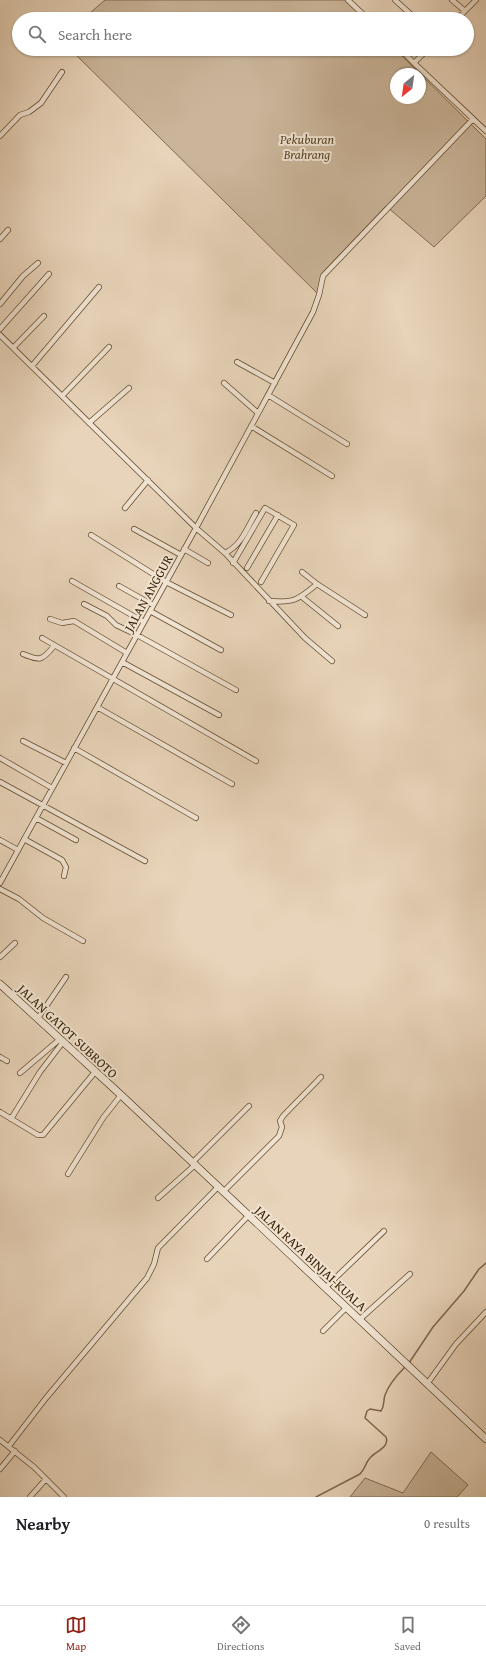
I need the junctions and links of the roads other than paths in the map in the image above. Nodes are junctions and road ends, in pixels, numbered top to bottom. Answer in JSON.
{"nodes":[{"id":1,"x":348,"y":0,"type":"edge"},
{"id":2,"x":396,"y":0,"type":"edge"},
{"id":3,"x":452,"y":0,"type":"edge"},
{"id":4,"x":476,"y":0,"type":"edge"},
{"id":5,"x":465,"y":11,"type":"joint"},
{"id":6,"x":361,"y":12,"type":"edge"},
{"id":7,"x":409,"y":12,"type":"edge"},
{"id":8,"x":407,"y":56,"type":"edge"},
{"id":9,"x":421,"y":56,"type":"edge"},
{"id":10,"x":414,"y":63,"type":"junction"},
{"id":11,"x":62,"y":72,"type":"dead end"},
{"id":12,"x":473,"y":118,"type":"junction"},
{"id":13,"x":486,"y":131,"type":"edge"},
{"id":14,"x":0,"y":136,"type":"edge"},
{"id":15,"x":8,"y":230,"type":"dead end"},
{"id":16,"x":0,"y":239,"type":"edge"},
{"id":17,"x":38,"y":262,"type":"dead end"},
{"id":18,"x":49,"y":274,"type":"dead end"},
{"id":19,"x":100,"y":287,"type":"dead end"},
{"id":20,"x":0,"y":304,"type":"edge"},
{"id":21,"x":44,"y":316,"type":"dead end"},
{"id":22,"x":0,"y":328,"type":"edge"},
{"id":23,"x":0,"y":335,"type":"edge"},
{"id":24,"x":109,"y":346,"type":"dead end"},
{"id":25,"x":13,"y":348,"type":"junction"},
{"id":26,"x":238,"y":362,"type":"dead end"},
{"id":27,"x":32,"y":366,"type":"junction"},
{"id":28,"x":224,"y":383,"type":"dead end"},
{"id":29,"x":275,"y":383,"type":"junction"},
{"id":30,"x":129,"y":388,"type":"dead end"},
{"id":31,"x":63,"y":395,"type":"junction"},
{"id":32,"x":268,"y":395,"type":"junction"},
{"id":33,"x":258,"y":413,"type":"junction"},
{"id":34,"x":89,"y":423,"type":"junction"},
{"id":35,"x":251,"y":426,"type":"junction"},
{"id":36,"x":348,"y":444,"type":"dead end"},
{"id":37,"x":332,"y":476,"type":"dead end"},
{"id":38,"x":148,"y":480,"type":"junction"},
{"id":39,"x":126,"y":508,"type":"dead end"},
{"id":40,"x":256,"y":513,"type":"dead end"},
{"id":41,"x":278,"y":515,"type":"junction"},
{"id":42,"x":196,"y":528,"type":"junction"},
{"id":43,"x":134,"y":529,"type":"dead end"},
{"id":44,"x":91,"y":535,"type":"dead end"},
{"id":45,"x":184,"y":550,"type":"junction"},
{"id":46,"x":225,"y":553,"type":"junction"},
{"id":47,"x":181,"y":555,"type":"junction"},
{"id":48,"x":208,"y":563,"type":"dead end"},
{"id":49,"x":233,"y":563,"type":"junction"},
{"id":50,"x":247,"y":568,"type":"dead end"},
{"id":51,"x":302,"y":572,"type":"dead end"},
{"id":52,"x":72,"y":581,"type":"dead end"},
{"id":53,"x":166,"y":582,"type":"junction"},
{"id":54,"x":261,"y":582,"type":"dead end"},
{"id":55,"x":317,"y":584,"type":"junction"},
{"id":56,"x":119,"y":586,"type":"dead end"},
{"id":57,"x":302,"y":597,"type":"junction"},
{"id":58,"x":269,"y":602,"type":"junction"},
{"id":59,"x":84,"y":604,"type":"dead end"},
{"id":60,"x":154,"y":605,"type":"junction"},
{"id":61,"x":150,"y":611,"type":"junction"},
{"id":62,"x":231,"y":615,"type":"dead end"},
{"id":63,"x":366,"y":615,"type":"dead end"},
{"id":64,"x":50,"y":619,"type":"dead end"},
{"id":65,"x":144,"y":622,"type":"junction"},
{"id":66,"x":338,"y":626,"type":"dead end"},
{"id":67,"x":137,"y":635,"type":"junction"},
{"id":68,"x":42,"y":638,"type":"dead end"},
{"id":69,"x":54,"y":646,"type":"junction"},
{"id":70,"x":221,"y":650,"type":"dead end"},
{"id":71,"x":127,"y":653,"type":"junction"},
{"id":72,"x":23,"y":654,"type":"dead end"},
{"id":73,"x":332,"y":661,"type":"dead end"},
{"id":74,"x":122,"y":662,"type":"junction"},
{"id":75,"x":113,"y":678,"type":"junction"},
{"id":76,"x":236,"y":690,"type":"dead end"},
{"id":77,"x":97,"y":707,"type":"junction"},
{"id":78,"x":219,"y":715,"type":"dead end"},
{"id":79,"x":23,"y":741,"type":"dead end"},
{"id":80,"x":74,"y":748,"type":"junction"},
{"id":81,"x":0,"y":758,"type":"edge"},
{"id":82,"x":256,"y":761,"type":"dead end"},
{"id":83,"x":66,"y":763,"type":"junction"},
{"id":84,"x":0,"y":782,"type":"edge"},
{"id":85,"x":232,"y":784,"type":"dead end"},
{"id":86,"x":52,"y":788,"type":"junction"},
{"id":87,"x":43,"y":805,"type":"junction"},
{"id":88,"x":36,"y":818,"type":"junction"},
{"id":89,"x":196,"y":818,"type":"dead end"},
{"id":90,"x":24,"y":839,"type":"junction"},
{"id":91,"x":0,"y":840,"type":"edge"},
{"id":92,"x":76,"y":840,"type":"dead end"},
{"id":93,"x":18,"y":850,"type":"junction"},
{"id":94,"x":144,"y":861,"type":"dead end"},
{"id":95,"x":64,"y":876,"type":"dead end"},
{"id":96,"x":0,"y":883,"type":"edge"},
{"id":97,"x":0,"y":889,"type":"edge"},
{"id":98,"x":83,"y":941,"type":"dead end"},
{"id":99,"x":15,"y":943,"type":"dead end"},
{"id":100,"x":0,"y":957,"type":"edge"},
{"id":101,"x":66,"y":976,"type":"dead end"},
{"id":102,"x":0,"y":984,"type":"edge"},
{"id":103,"x":38,"y":1018,"type":"junction"},
{"id":104,"x":61,"y":1041,"type":"junction"},
{"id":105,"x":0,"y":1057,"type":"edge"},
{"id":106,"x":7,"y":1061,"type":"dead end"},
{"id":107,"x":95,"y":1072,"type":"junction"},
{"id":108,"x":20,"y":1073,"type":"dead end"},
{"id":109,"x":321,"y":1077,"type":"dead end"},
{"id":110,"x":121,"y":1095,"type":"junction"},
{"id":111,"x":249,"y":1106,"type":"dead end"},
{"id":112,"x":0,"y":1112,"type":"edge"},
{"id":113,"x":11,"y":1118,"type":"junction"},
{"id":114,"x":193,"y":1164,"type":"junction"},
{"id":115,"x":68,"y":1174,"type":"dead end"},
{"id":116,"x":220,"y":1189,"type":"junction"},
{"id":117,"x":158,"y":1198,"type":"dead end"},
{"id":118,"x":248,"y":1216,"type":"junction"},
{"id":119,"x":384,"y":1230,"type":"dead end"},
{"id":120,"x":207,"y":1259,"type":"dead end"},
{"id":121,"x":410,"y":1274,"type":"dead end"},
{"id":122,"x":325,"y":1288,"type":"junction"},
{"id":123,"x":346,"y":1308,"type":"junction"},
{"id":124,"x":486,"y":1312,"type":"edge"},
{"id":125,"x":359,"y":1320,"type":"junction"},
{"id":126,"x":323,"y":1330,"type":"dead end"},
{"id":127,"x":427,"y":1384,"type":"junction"},
{"id":128,"x":486,"y":1439,"type":"edge"},
{"id":129,"x":0,"y":1440,"type":"edge"},
{"id":130,"x":9,"y":1446,"type":"junction"},
{"id":131,"x":15,"y":1451,"type":"junction"},
{"id":132,"x":0,"y":1469,"type":"edge"},
{"id":133,"x":46,"y":1479,"type":"junction"},
{"id":134,"x":30,"y":1497,"type":"edge"},
{"id":135,"x":64,"y":1497,"type":"edge"}],
"edges":[{"from":1,"to":6,"type":"street"},
{"from":2,"to":7,"type":"street"},
{"from":3,"to":5,"type":"street"},
{"from":4,"to":5,"type":"street"},
{"from":8,"to":10,"type":"street"},
{"from":9,"to":10,"type":"street"},
{"from":10,"to":12,"type":"street"},
{"from":11,"to":14,"type":"street"},
{"from":12,"to":13,"type":"street"},
{"from":12,"to":29,"type":"street","name":"JALAN ANGGUR"},
{"from":15,"to":16,"type":"street"},
{"from":17,"to":20,"type":"street"},
{"from":18,"to":22,"type":"street"},
{"from":19,"to":27,"type":"street"},
{"from":21,"to":25,"type":"street"},
{"from":23,"to":25,"type":"street"},
{"from":24,"to":31,"type":"street"},
{"from":25,"to":27,"type":"street"},
{"from":26,"to":29,"type":"street"},
{"from":27,"to":31,"type":"street"},
{"from":28,"to":33,"type":"street"},
{"from":29,"to":32,"type":"street","name":"JALAN ANGGUR"},
{"from":30,"to":34,"type":"street"},
{"from":31,"to":34,"type":"street"},
{"from":32,"to":33,"type":"street","name":"JALAN ANGGUR"},
{"from":32,"to":36,"type":"street"},
{"from":33,"to":35,"type":"street","name":"JALAN ANGGUR"},
{"from":34,"to":38,"type":"street"},
{"from":35,"to":37,"type":"street"},
{"from":35,"to":42,"type":"street","name":"JALAN ANGGUR"},
{"from":38,"to":39,"type":"street"},
{"from":38,"to":42,"type":"street"},
{"from":40,"to":46,"type":"street"},
{"from":41,"to":49,"type":"street"},
{"from":41,"to":50,"type":"street"},
{"from":41,"to":54,"type":"street"},
{"from":42,"to":45,"type":"street","name":"JALAN ANGGUR"},
{"from":42,"to":46,"type":"street"},
{"from":43,"to":47,"type":"street"},
{"from":44,"to":53,"type":"street"},
{"from":45,"to":47,"type":"street","name":"JALAN ANGGUR"},
{"from":45,"to":48,"type":"street"},
{"from":46,"to":49,"type":"street"},
{"from":47,"to":53,"type":"street","name":"JALAN ANGGUR"},
{"from":49,"to":58,"type":"street"},
{"from":51,"to":55,"type":"street"},
{"from":52,"to":65,"type":"street"},
{"from":53,"to":60,"type":"street","name":"JALAN ANGGUR"},
{"from":53,"to":62,"type":"street"},
{"from":55,"to":57,"type":"street"},
{"from":55,"to":63,"type":"street"},
{"from":56,"to":60,"type":"street"},
{"from":57,"to":58,"type":"street"},
{"from":57,"to":66,"type":"street"},
{"from":58,"to":73,"type":"street"},
{"from":59,"to":67,"type":"street"},
{"from":60,"to":61,"type":"street","name":"JALAN ANGGUR"},
{"from":61,"to":65,"type":"street","name":"JALAN ANGGUR"},
{"from":61,"to":70,"type":"street"},
{"from":64,"to":71,"type":"street"},
{"from":65,"to":67,"type":"street","name":"JALAN ANGGUR"},
{"from":67,"to":71,"type":"street","name":"JALAN ANGGUR"},
{"from":67,"to":76,"type":"street"},
{"from":68,"to":69,"type":"street"},
{"from":69,"to":72,"type":"street"},
{"from":69,"to":75,"type":"street"},
{"from":71,"to":74,"type":"street","name":"JALAN ANGGUR"},
{"from":74,"to":75,"type":"street","name":"JALAN ANGGUR"},
{"from":74,"to":78,"type":"street"},
{"from":75,"to":77,"type":"street","name":"JALAN ANGGUR"},
{"from":75,"to":82,"type":"street"},
{"from":77,"to":80,"type":"street","name":"JALAN ANGGUR"},
{"from":77,"to":85,"type":"street"},
{"from":79,"to":83,"type":"street"},
{"from":80,"to":83,"type":"street","name":"JALAN ANGGUR"},
{"from":80,"to":89,"type":"street"},
{"from":81,"to":86,"type":"street"},
{"from":83,"to":86,"type":"street","name":"JALAN ANGGUR"},
{"from":84,"to":87,"type":"street"},
{"from":86,"to":87,"type":"street","name":"JALAN ANGGUR"},
{"from":87,"to":88,"type":"street","name":"JALAN ANGGUR"},
{"from":87,"to":94,"type":"street"},
{"from":88,"to":90,"type":"street","name":"JALAN ANGGUR"},
{"from":88,"to":92,"type":"street"},
{"from":90,"to":93,"type":"street","name":"JALAN ANGGUR"},
{"from":90,"to":95,"type":"street"},
{"from":91,"to":93,"type":"street"},
{"from":93,"to":96,"type":"street","name":"JALAN ANGGUR"},
{"from":97,"to":98,"type":"street"},
{"from":99,"to":100,"type":"street"},
{"from":101,"to":103,"type":"street"},
{"from":102,"to":103,"type":"main road","name":"JALAN GATOT SUBROTO"},
{"from":103,"to":104,"type":"main road","name":"JALAN GATOT SUBROTO"},
{"from":104,"to":107,"type":"main road","name":"JALAN GATOT SUBROTO"},
{"from":104,"to":108,"type":"street"},
{"from":104,"to":113,"type":"street"},
{"from":105,"to":106,"type":"street"},
{"from":107,"to":110,"type":"main road","name":"JALAN GATOT SUBROTO"},
{"from":107,"to":113,"type":"street"},
{"from":109,"to":116,"type":"street"},
{"from":110,"to":114,"type":"main road","name":"JALAN RAYA BINJAI-KUALA"},
{"from":110,"to":115,"type":"street"},
{"from":111,"to":114,"type":"street"},
{"from":112,"to":113,"type":"street"},
{"from":114,"to":116,"type":"main road","name":"JALAN RAYA BINJAI-KUALA"},
{"from":114,"to":117,"type":"street"},
{"from":116,"to":118,"type":"main road","name":"JALAN RAYA BINJAI-KUALA"},
{"from":116,"to":130,"type":"street"},
{"from":118,"to":120,"type":"street"},
{"from":118,"to":122,"type":"main road","name":"JALAN RAYA BINJAI-KUALA"},
{"from":119,"to":122,"type":"street"},
{"from":121,"to":125,"type":"street"},
{"from":122,"to":123,"type":"main road","name":"JALAN RAYA BINJAI-KUALA"},
{"from":123,"to":125,"type":"main road","name":"JALAN RAYA BINJAI-KUALA"},
{"from":123,"to":126,"type":"street"},
{"from":124,"to":127,"type":"street"},
{"from":125,"to":127,"type":"main road","name":"JALAN RAYA BINJAI-KUALA"},
{"from":127,"to":128,"type":"main road","name":"JALAN RAYA BINJAI-KUALA"},
{"from":129,"to":130,"type":"street"},
{"from":130,"to":131,"type":"street"},
{"from":131,"to":132,"type":"street"},
{"from":131,"to":133,"type":"street"},
{"from":133,"to":134,"type":"street"},
{"from":133,"to":135,"type":"street"}]}
